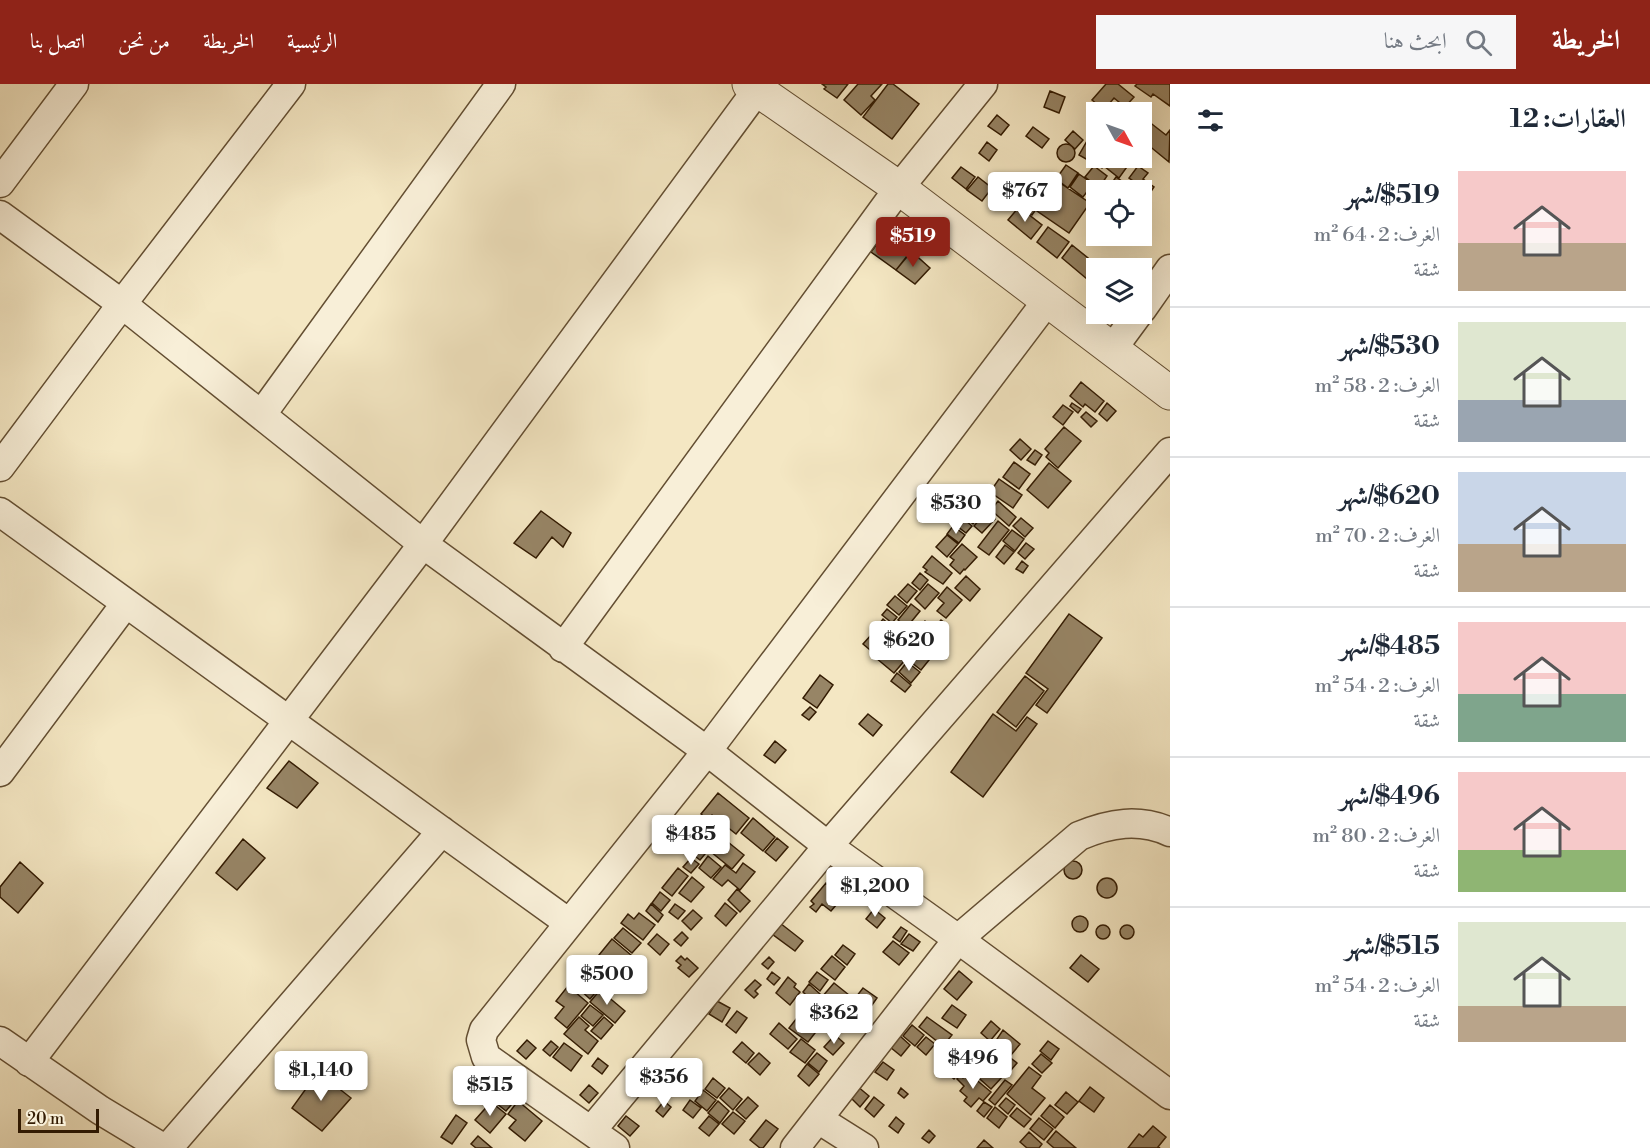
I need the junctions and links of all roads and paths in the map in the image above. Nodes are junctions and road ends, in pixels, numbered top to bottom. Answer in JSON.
{"nodes":[{"id":1,"x":74,"y":84,"type":"edge"},
{"id":2,"x":291,"y":84,"type":"edge"},
{"id":3,"x":501,"y":84,"type":"edge"},
{"id":4,"x":983,"y":84,"type":"edge"},
{"id":5,"x":753,"y":87,"type":"edge"},
{"id":6,"x":0,"y":183,"type":"edge"},
{"id":7,"x":899,"y":188,"type":"junction"},
{"id":8,"x":0,"y":215,"type":"edge"},
{"id":9,"x":1170,"y":269,"type":"edge"},
{"id":10,"x":1152,"y":295,"type":"edge"},
{"id":11,"x":1047,"y":301,"type":"junction"},
{"id":12,"x":122,"y":304,"type":"junction"},
{"id":13,"x":1131,"y":324,"type":"edge"},
{"id":14,"x":1113,"y":348,"type":"junction"},
{"id":15,"x":1170,"y":393,"type":"edge"},
{"id":16,"x":262,"y":414,"type":"junction"},
{"id":17,"x":1170,"y":452,"type":"edge"},
{"id":18,"x":0,"y":467,"type":"edge"},
{"id":19,"x":0,"y":512,"type":"edge"},
{"id":20,"x":423,"y":544,"type":"junction"},
{"id":21,"x":126,"y":603,"type":"junction"},
{"id":22,"x":563,"y":648,"type":"junction"},
{"id":23,"x":289,"y":720,"type":"junction"},
{"id":24,"x":707,"y":751,"type":"junction"},
{"id":25,"x":0,"y":772,"type":"edge"},
{"id":26,"x":442,"y":831,"type":"junction"},
{"id":27,"x":1170,"y":832,"type":"edge"},
{"id":28,"x":828,"y":846,"type":"junction"},
{"id":29,"x":569,"y":923,"type":"junction"},
{"id":30,"x":958,"y":939,"type":"junction"},
{"id":31,"x":0,"y":1041,"type":"edge"},
{"id":32,"x":29,"y":1062,"type":"junction"},
{"id":33,"x":1170,"y":1095,"type":"edge"},
{"id":34,"x":818,"y":1119,"type":"junction"},
{"id":35,"x":591,"y":1131,"type":"junction"},
{"id":36,"x":163,"y":1148,"type":"edge"},
{"id":37,"x":168,"y":1148,"type":"edge"},
{"id":38,"x":615,"y":1148,"type":"edge"},
{"id":39,"x":795,"y":1148,"type":"edge"},
{"id":40,"x":864,"y":1148,"type":"edge"}],
"edges":[{"from":1,"to":6,"type":"street"},
{"from":2,"to":12,"type":"street"},
{"from":3,"to":16,"type":"street"},
{"from":4,"to":7,"type":"street"},
{"from":5,"to":7,"type":"street"},
{"from":5,"to":20,"type":"street"},
{"from":7,"to":11,"type":"street"},
{"from":7,"to":22,"type":"street"},
{"from":8,"to":12,"type":"street"},
{"from":9,"to":10,"type":"street"},
{"from":11,"to":14,"type":"street"},
{"from":11,"to":24,"type":"street"},
{"from":12,"to":16,"type":"street"},
{"from":12,"to":18,"type":"street"},
{"from":13,"to":14,"type":"street"},
{"from":14,"to":15,"type":"street"},
{"from":16,"to":20,"type":"street"},
{"from":17,"to":28,"type":"street"},
{"from":19,"to":21,"type":"street"},
{"from":20,"to":22,"type":"street"},
{"from":20,"to":23,"type":"street"},
{"from":21,"to":23,"type":"street"},
{"from":21,"to":25,"type":"street"},
{"from":22,"to":24,"type":"street"},
{"from":23,"to":26,"type":"street"},
{"from":23,"to":32,"type":"street"},
{"from":24,"to":28,"type":"street"},
{"from":24,"to":29,"type":"street"},
{"from":26,"to":29,"type":"street"},
{"from":26,"to":37,"type":"street"},
{"from":27,"to":30,"type":"street"},
{"from":28,"to":30,"type":"street"},
{"from":28,"to":35,"type":"street"},
{"from":29,"to":35,"type":"street"},
{"from":30,"to":33,"type":"street"},
{"from":30,"to":34,"type":"street"},
{"from":31,"to":32,"type":"street"},
{"from":32,"to":36,"type":"street"},
{"from":34,"to":39,"type":"street"},
{"from":34,"to":40,"type":"street"},
{"from":35,"to":38,"type":"street"}]}
